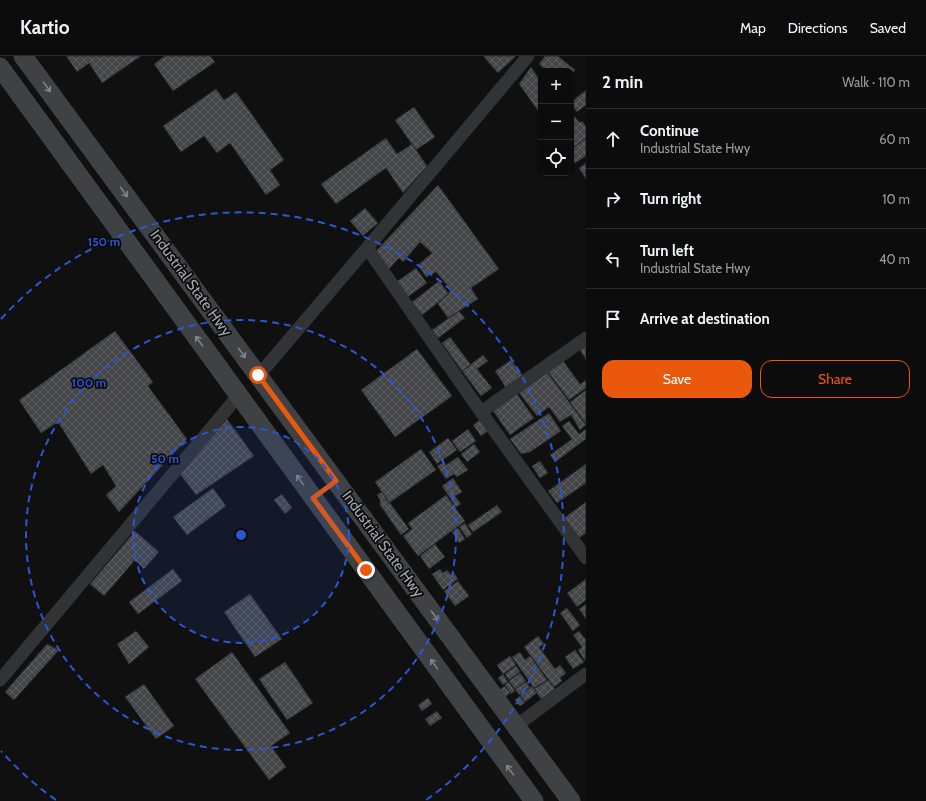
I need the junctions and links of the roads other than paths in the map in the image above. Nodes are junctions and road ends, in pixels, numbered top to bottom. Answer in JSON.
{"nodes":[{"id":1,"x":24,"y":56,"type":"edge"},
{"id":2,"x":528,"y":56,"type":"edge"},
{"id":3,"x":0,"y":67,"type":"edge"},
{"id":4,"x":367,"y":248,"type":"junction"},
{"id":5,"x":180,"y":268,"type":"junction"},
{"id":6,"x":158,"y":285,"type":"junction"},
{"id":7,"x":586,"y":338,"type":"edge"},
{"id":8,"x":258,"y":375,"type":"junction"},
{"id":9,"x":238,"y":396,"type":"junction"},
{"id":10,"x":481,"y":412,"type":"junction"},
{"id":11,"x":336,"y":481,"type":"junction"},
{"id":12,"x":313,"y":498,"type":"junction"},
{"id":13,"x":586,"y":558,"type":"edge"},
{"id":14,"x":586,"y":674,"type":"edge"},
{"id":15,"x":0,"y":680,"type":"edge"},
{"id":16,"x":516,"y":726,"type":"junction"},
{"id":17,"x":534,"y":801,"type":"edge"},
{"id":18,"x":571,"y":801,"type":"edge"}],
"edges":[{"from":1,"to":5,"type":"main road","name":"Industrial State Hwy","one_way":true},
{"from":2,"to":4,"type":"street"},
{"from":3,"to":6,"type":"main road","name":"Industrial State Hwy"},
{"from":4,"to":8,"type":"street"},
{"from":4,"to":10,"type":"street"},
{"from":5,"to":6,"type":"main road"},
{"from":5,"to":8,"type":"main road","name":"Industrial State Hwy","one_way":true},
{"from":9,"to":6,"type":"main road","name":"Industrial State Hwy","one_way":true},
{"from":7,"to":10,"type":"street"},
{"from":8,"to":11,"type":"main road","name":"Industrial State Hwy"},
{"from":12,"to":9,"type":"main road","name":"Industrial State Hwy","one_way":true},
{"from":9,"to":15,"type":"street"},
{"from":10,"to":13,"type":"street"},
{"from":11,"to":12,"type":"main road"},
{"from":11,"to":16,"type":"main road","name":"Industrial State Hwy","one_way":true},
{"from":17,"to":12,"type":"main road","name":"Industrial State Hwy","one_way":true},
{"from":14,"to":16,"type":"street"},
{"from":16,"to":18,"type":"main road","name":"Industrial State Hwy"}]}
